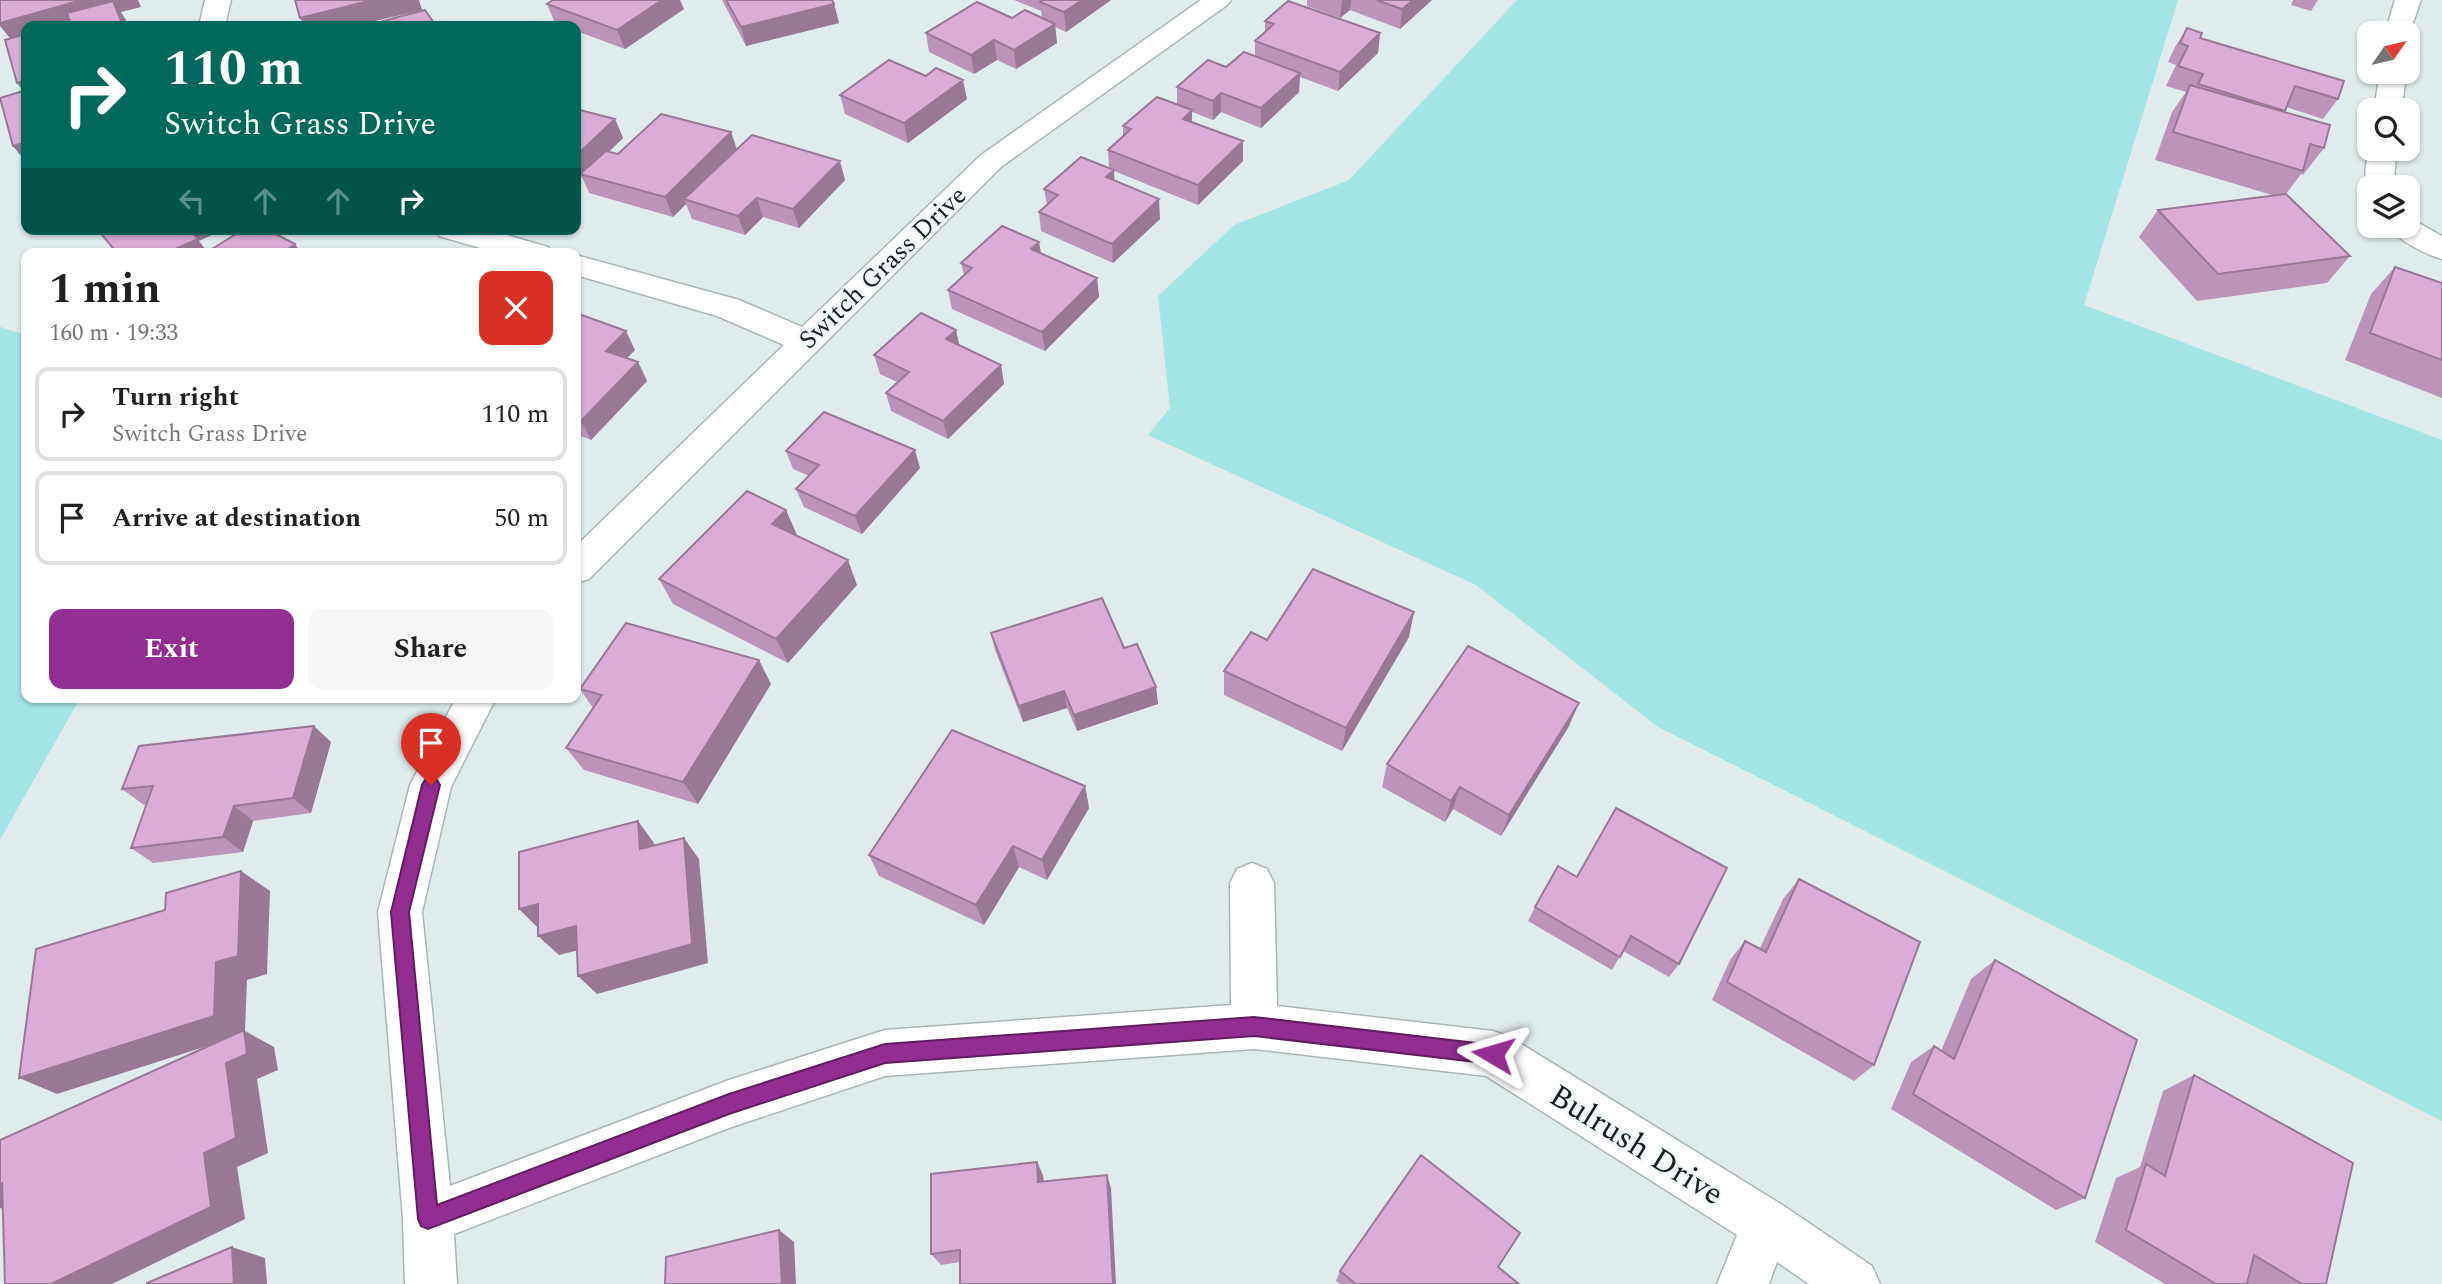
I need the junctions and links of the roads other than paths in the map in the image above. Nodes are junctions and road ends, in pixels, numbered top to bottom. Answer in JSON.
{"nodes":[{"id":1,"x":218,"y":0,"type":"edge"},
{"id":2,"x":1218,"y":0,"type":"edge"},
{"id":3,"x":2408,"y":0,"type":"edge"},
{"id":4,"x":213,"y":21,"type":"edge"},
{"id":5,"x":2402,"y":21,"type":"edge"},
{"id":6,"x":471,"y":235,"type":"edge"},
{"id":7,"x":2420,"y":236,"type":"edge"},
{"id":8,"x":516,"y":248,"type":"edge"},
{"id":9,"x":2442,"y":249,"type":"edge"},
{"id":10,"x":581,"y":266,"type":"edge"},
{"id":11,"x":806,"y":342,"type":"junction"},
{"id":12,"x":581,"y":564,"type":"edge"},
{"id":13,"x":473,"y":703,"type":"edge"},
{"id":14,"x":1252,"y":883,"type":"dead end"},
{"id":15,"x":1254,"y":1026,"type":"junction"},
{"id":16,"x":428,"y":1219,"type":"junction"},
{"id":17,"x":1766,"y":1224,"type":"junction"},
{"id":18,"x":432,"y":1284,"type":"edge"},
{"id":19,"x":1742,"y":1284,"type":"edge"},
{"id":20,"x":1854,"y":1284,"type":"edge"}],
"edges":[{"from":1,"to":4,"type":"street"},
{"from":2,"to":11,"type":"street","name":"Switch Grass Drive"},
{"from":3,"to":5,"type":"street"},
{"from":6,"to":8,"type":"street"},
{"from":7,"to":9,"type":"street"},
{"from":10,"to":11,"type":"street"},
{"from":11,"to":12,"type":"street","name":"Switch Grass Drive"},
{"from":13,"to":16,"type":"street"},
{"from":14,"to":15,"type":"street"},
{"from":15,"to":16,"type":"street","name":"Bulrush Drive"},
{"from":15,"to":17,"type":"street","name":"Bulrush Drive"},
{"from":16,"to":18,"type":"street"},
{"from":17,"to":19,"type":"street"},
{"from":17,"to":20,"type":"street","name":"Bulrush Drive"}]}
